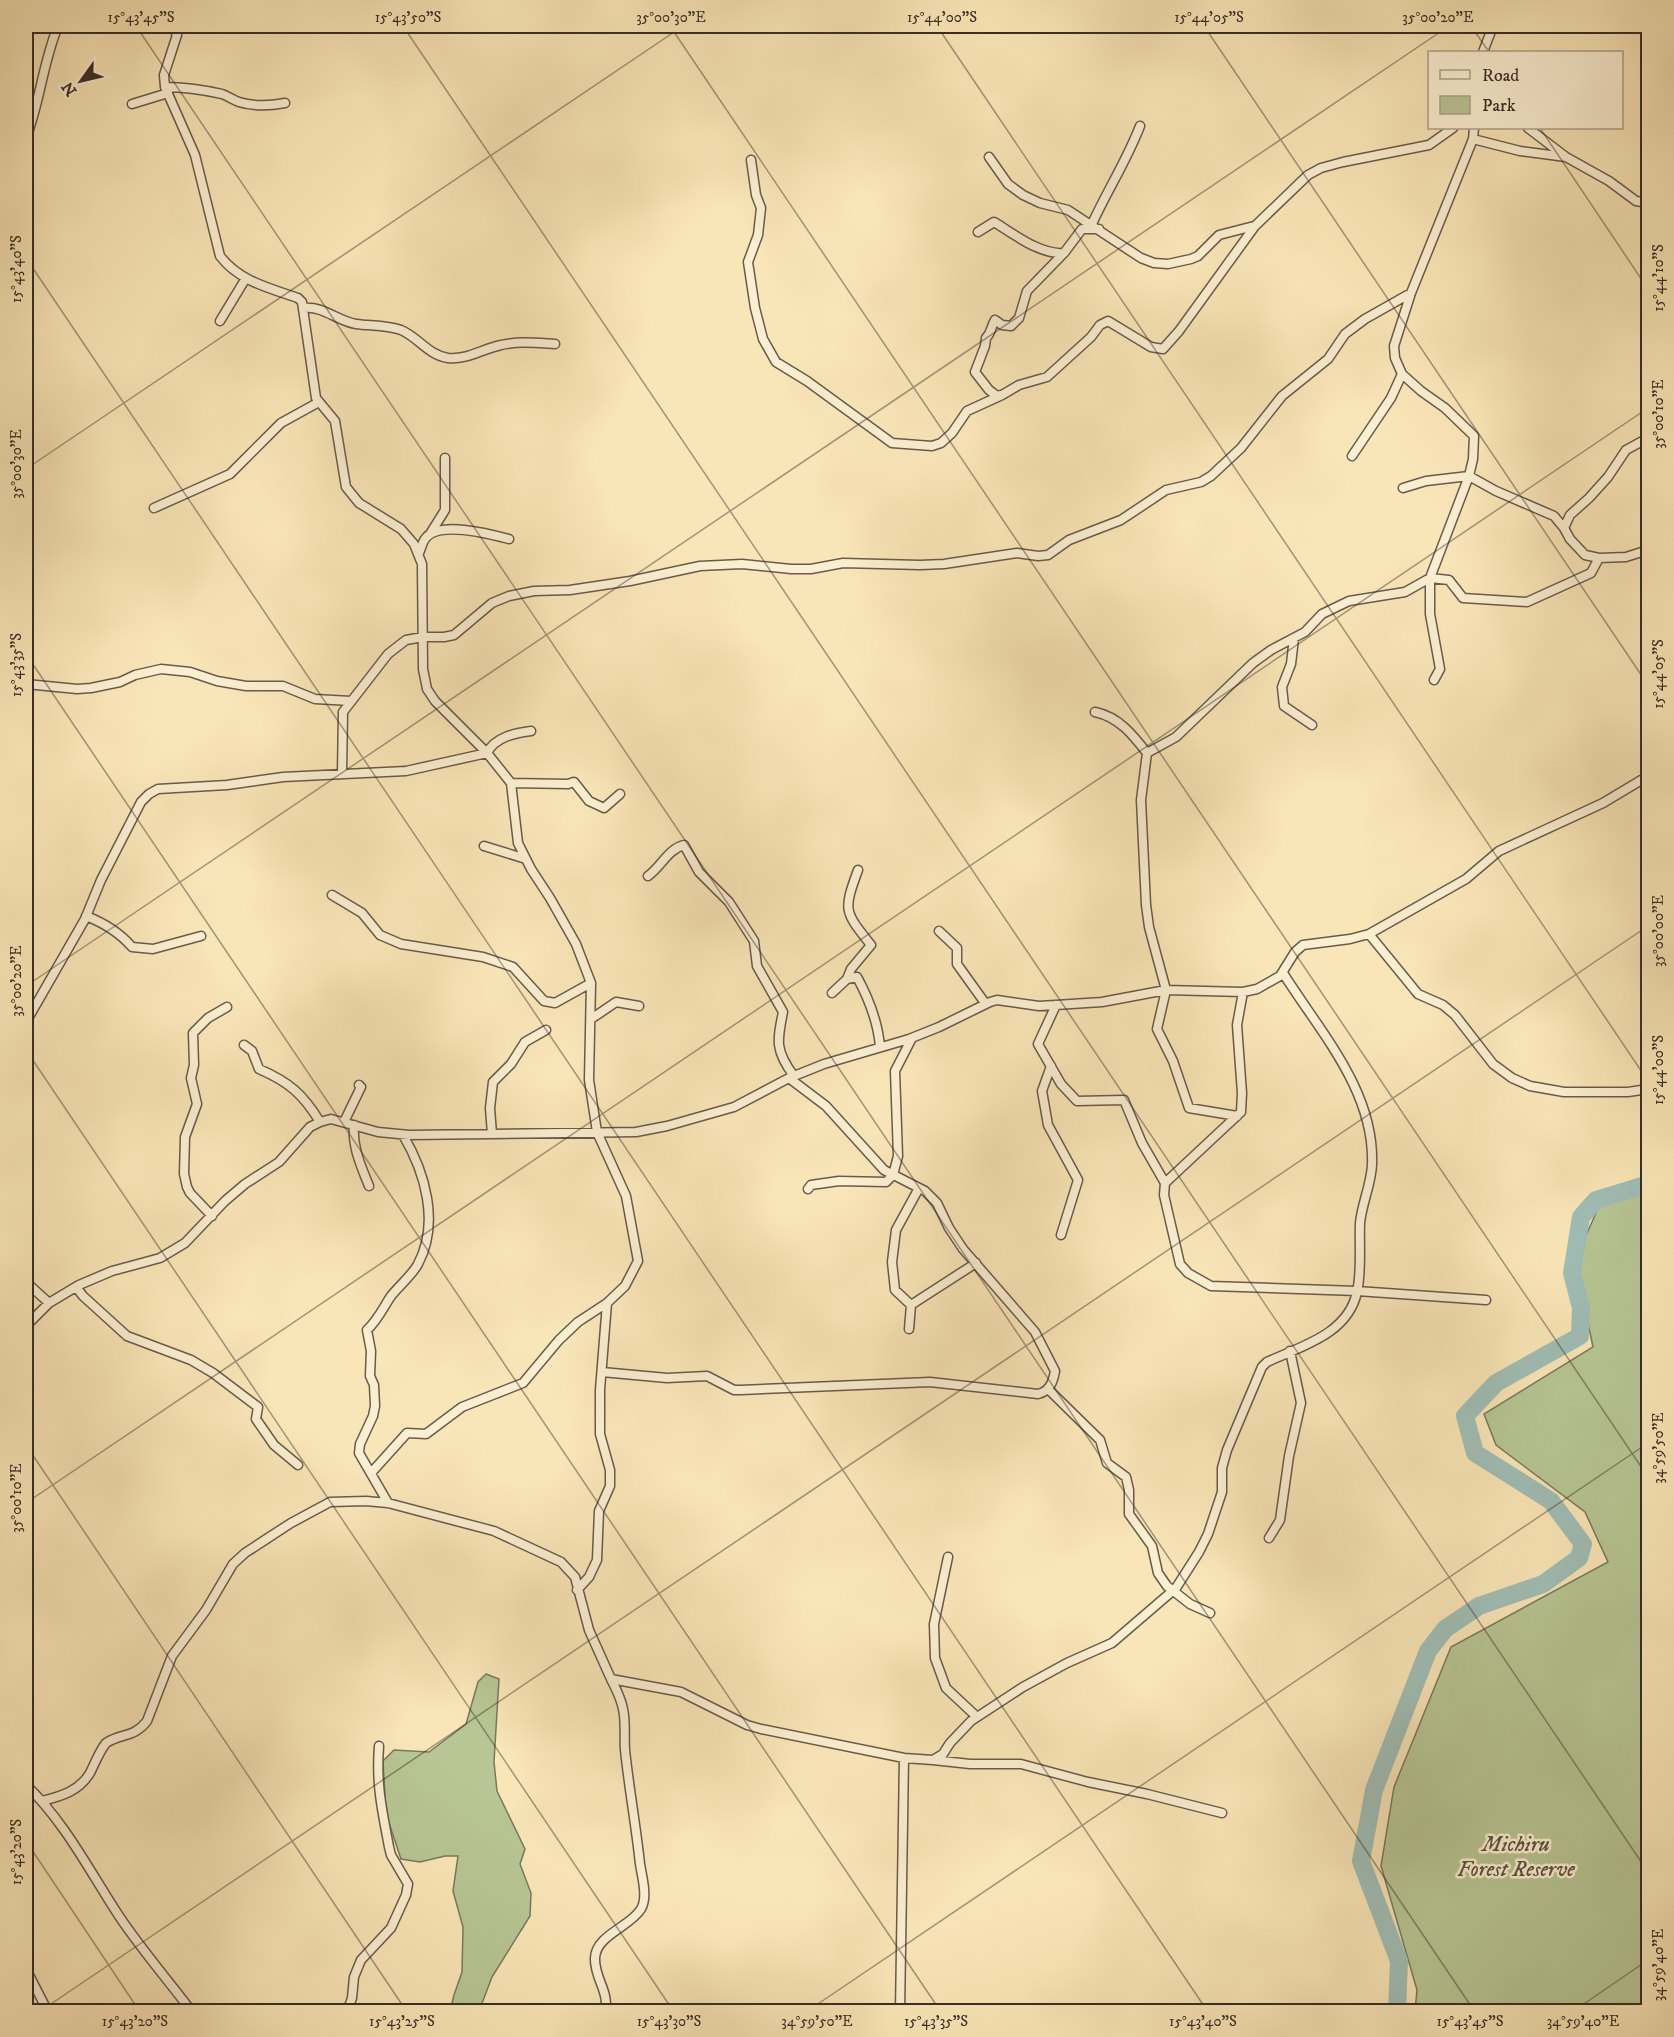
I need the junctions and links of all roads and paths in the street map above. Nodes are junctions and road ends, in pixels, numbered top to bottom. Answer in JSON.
{"nodes":[{"id":1,"x":58,"y":26,"type":"edge"},
{"id":2,"x":172,"y":26,"type":"edge"},
{"id":3,"x":1492,"y":26,"type":"edge"},
{"id":4,"x":1483,"y":51,"type":"edge"},
{"id":5,"x":167,"y":90,"type":"junction"},
{"id":6,"x":285,"y":103,"type":"dead end"},
{"id":7,"x":132,"y":104,"type":"dead end"},
{"id":8,"x":1140,"y":126,"type":"dead end"},
{"id":9,"x":1452,"y":129,"type":"edge"},
{"id":10,"x":1474,"y":129,"type":"edge"},
{"id":11,"x":1529,"y":129,"type":"edge"},
{"id":12,"x":26,"y":138,"type":"edge"},
{"id":13,"x":1473,"y":139,"type":"junction"},
{"id":14,"x":989,"y":157,"type":"dead end"},
{"id":15,"x":1566,"y":157,"type":"junction"},
{"id":16,"x":751,"y":160,"type":"dead end"},
{"id":17,"x":1648,"y":203,"type":"edge"},
{"id":18,"x":1254,"y":226,"type":"junction"},
{"id":19,"x":1095,"y":227,"type":"junction"},
{"id":20,"x":978,"y":232,"type":"dead end"},
{"id":21,"x":1064,"y":253,"type":"junction"},
{"id":22,"x":246,"y":279,"type":"junction"},
{"id":23,"x":1411,"y":292,"type":"junction"},
{"id":24,"x":304,"y":308,"type":"junction"},
{"id":25,"x":220,"y":321,"type":"dead end"},
{"id":26,"x":555,"y":344,"type":"dead end"},
{"id":27,"x":1402,"y":374,"type":"junction"},
{"id":28,"x":989,"y":390,"type":"junction"},
{"id":29,"x":1002,"y":395,"type":"junction"},
{"id":30,"x":319,"y":402,"type":"junction"},
{"id":31,"x":986,"y":403,"type":"junction"},
{"id":32,"x":1648,"y":438,"type":"edge"},
{"id":33,"x":1352,"y":456,"type":"dead end"},
{"id":34,"x":445,"y":458,"type":"dead end"},
{"id":35,"x":1469,"y":476,"type":"junction"},
{"id":36,"x":1403,"y":488,"type":"dead end"},
{"id":37,"x":154,"y":508,"type":"dead end"},
{"id":38,"x":1564,"y":528,"type":"junction"},
{"id":39,"x":430,"y":534,"type":"junction"},
{"id":40,"x":508,"y":539,"type":"dead end"},
{"id":41,"x":1648,"y":550,"type":"edge"},
{"id":42,"x":419,"y":553,"type":"junction"},
{"id":43,"x":1599,"y":558,"type":"junction"},
{"id":44,"x":1431,"y":578,"type":"junction"},
{"id":45,"x":423,"y":637,"type":"junction"},
{"id":46,"x":1294,"y":638,"type":"junction"},
{"id":47,"x":1434,"y":680,"type":"dead end"},
{"id":48,"x":26,"y":684,"type":"edge"},
{"id":49,"x":351,"y":701,"type":"junction"},
{"id":50,"x":1095,"y":712,"type":"dead end"},
{"id":51,"x":1312,"y":724,"type":"dead end"},
{"id":52,"x":531,"y":731,"type":"dead end"},
{"id":53,"x":487,"y":753,"type":"junction"},
{"id":54,"x":1147,"y":753,"type":"junction"},
{"id":55,"x":342,"y":774,"type":"junction"},
{"id":56,"x":1648,"y":776,"type":"edge"},
{"id":57,"x":511,"y":783,"type":"junction"},
{"id":58,"x":620,"y":794,"type":"dead end"},
{"id":59,"x":484,"y":846,"type":"dead end"},
{"id":60,"x":526,"y":859,"type":"junction"},
{"id":61,"x":858,"y":870,"type":"dead end"},
{"id":62,"x":648,"y":876,"type":"dead end"},
{"id":63,"x":332,"y":895,"type":"dead end"},
{"id":64,"x":86,"y":916,"type":"junction"},
{"id":65,"x":939,"y":931,"type":"dead end"},
{"id":66,"x":1369,"y":934,"type":"junction"},
{"id":67,"x":201,"y":936,"type":"dead end"},
{"id":68,"x":1283,"y":973,"type":"junction"},
{"id":69,"x":847,"y":979,"type":"junction"},
{"id":70,"x":591,"y":983,"type":"junction"},
{"id":71,"x":1167,"y":990,"type":"junction"},
{"id":72,"x":1243,"y":992,"type":"junction"},
{"id":73,"x":832,"y":993,"type":"dead end"},
{"id":74,"x":985,"y":1003,"type":"junction"},
{"id":75,"x":1056,"y":1005,"type":"junction"},
{"id":76,"x":639,"y":1006,"type":"dead end"},
{"id":77,"x":227,"y":1007,"type":"dead end"},
{"id":78,"x":591,"y":1018,"type":"junction"},
{"id":79,"x":26,"y":1022,"type":"edge"},
{"id":80,"x":546,"y":1030,"type":"dead end"},
{"id":81,"x":912,"y":1038,"type":"junction"},
{"id":82,"x":244,"y":1045,"type":"dead end"},
{"id":83,"x":880,"y":1047,"type":"junction"},
{"id":84,"x":1051,"y":1066,"type":"junction"},
{"id":85,"x":792,"y":1077,"type":"junction"},
{"id":86,"x":359,"y":1085,"type":"dead end"},
{"id":87,"x":1648,"y":1089,"type":"edge"},
{"id":88,"x":1237,"y":1116,"type":"junction"},
{"id":89,"x":320,"y":1122,"type":"junction"},
{"id":90,"x":344,"y":1122,"type":"junction"},
{"id":91,"x":354,"y":1125,"type":"junction"},
{"id":92,"x":597,"y":1132,"type":"junction"},
{"id":93,"x":492,"y":1134,"type":"junction"},
{"id":94,"x":403,"y":1135,"type":"junction"},
{"id":95,"x":893,"y":1175,"type":"junction"},
{"id":96,"x":1165,"y":1183,"type":"junction"},
{"id":97,"x":369,"y":1186,"type":"dead end"},
{"id":98,"x":919,"y":1188,"type":"junction"},
{"id":99,"x":808,"y":1189,"type":"dead end"},
{"id":100,"x":212,"y":1216,"type":"junction"},
{"id":101,"x":1061,"y":1235,"type":"dead end"},
{"id":102,"x":976,"y":1263,"type":"junction"},
{"id":103,"x":26,"y":1282,"type":"edge"},
{"id":104,"x":76,"y":1287,"type":"junction"},
{"id":105,"x":1358,"y":1291,"type":"junction"},
{"id":106,"x":1486,"y":1300,"type":"dead end"},
{"id":107,"x":49,"y":1303,"type":"junction"},
{"id":108,"x":607,"y":1303,"type":"junction"},
{"id":109,"x":911,"y":1305,"type":"junction"},
{"id":110,"x":26,"y":1326,"type":"edge"},
{"id":111,"x":909,"y":1329,"type":"dead end"},
{"id":112,"x":1290,"y":1351,"type":"junction"},
{"id":113,"x":602,"y":1372,"type":"junction"},
{"id":114,"x":1048,"y":1389,"type":"junction"},
{"id":115,"x":298,"y":1465,"type":"dead end"},
{"id":116,"x":371,"y":1473,"type":"junction"},
{"id":117,"x":388,"y":1503,"type":"junction"},
{"id":118,"x":1269,"y":1538,"type":"dead end"},
{"id":119,"x":948,"y":1557,"type":"dead end"},
{"id":120,"x":578,"y":1590,"type":"junction"},
{"id":121,"x":1173,"y":1590,"type":"junction"},
{"id":122,"x":1210,"y":1613,"type":"dead end"},
{"id":123,"x":611,"y":1679,"type":"junction"},
{"id":124,"x":977,"y":1717,"type":"junction"},
{"id":125,"x":379,"y":1746,"type":"dead end"},
{"id":126,"x":904,"y":1758,"type":"junction"},
{"id":127,"x":933,"y":1760,"type":"junction"},
{"id":128,"x":26,"y":1785,"type":"edge"},
{"id":129,"x":42,"y":1801,"type":"junction"},
{"id":130,"x":1222,"y":1813,"type":"dead end"},
{"id":131,"x":26,"y":1969,"type":"edge"},
{"id":132,"x":899,"y":2011,"type":"edge"},
{"id":133,"x":48,"y":2012,"type":"edge"},
{"id":134,"x":192,"y":2012,"type":"edge"},
{"id":135,"x":347,"y":2012,"type":"edge"},
{"id":136,"x":604,"y":2012,"type":"edge"}],
"edges":[{"from":1,"to":12,"type":"street"},
{"from":2,"to":5,"type":"street"},
{"from":3,"to":4,"type":"street"},
{"from":5,"to":6,"type":"street"},
{"from":5,"to":7,"type":"street"},
{"from":5,"to":22,"type":"street"},
{"from":8,"to":19,"type":"street"},
{"from":9,"to":18,"type":"street"},
{"from":10,"to":13,"type":"street"},
{"from":11,"to":15,"type":"street"},
{"from":13,"to":15,"type":"street"},
{"from":13,"to":23,"type":"street"},
{"from":14,"to":19,"type":"street"},
{"from":15,"to":17,"type":"street"},
{"from":16,"to":31,"type":"street"},
{"from":18,"to":19,"type":"street"},
{"from":18,"to":29,"type":"street"},
{"from":19,"to":21,"type":"street"},
{"from":20,"to":21,"type":"street"},
{"from":21,"to":28,"type":"street"},
{"from":22,"to":24,"type":"street"},
{"from":22,"to":25,"type":"street"},
{"from":23,"to":27,"type":"street"},
{"from":23,"to":45,"type":"street"},
{"from":24,"to":26,"type":"street"},
{"from":24,"to":30,"type":"street"},
{"from":27,"to":33,"type":"street"},
{"from":27,"to":35,"type":"street"},
{"from":28,"to":29,"type":"street"},
{"from":28,"to":31,"type":"street"},
{"from":29,"to":31,"type":"street"},
{"from":30,"to":37,"type":"street"},
{"from":30,"to":42,"type":"street"},
{"from":32,"to":38,"type":"street"},
{"from":34,"to":39,"type":"street"},
{"from":35,"to":36,"type":"street"},
{"from":35,"to":38,"type":"street"},
{"from":35,"to":44,"type":"street"},
{"from":38,"to":43,"type":"street"},
{"from":39,"to":40,"type":"street"},
{"from":39,"to":42,"type":"street"},
{"from":41,"to":43,"type":"street"},
{"from":42,"to":45,"type":"street"},
{"from":43,"to":44,"type":"street"},
{"from":44,"to":46,"type":"street"},
{"from":44,"to":47,"type":"street"},
{"from":45,"to":49,"type":"street"},
{"from":45,"to":53,"type":"street"},
{"from":46,"to":51,"type":"street"},
{"from":46,"to":54,"type":"street"},
{"from":48,"to":49,"type":"street"},
{"from":49,"to":55,"type":"street"},
{"from":50,"to":54,"type":"street"},
{"from":52,"to":53,"type":"street"},
{"from":53,"to":55,"type":"street"},
{"from":53,"to":57,"type":"street"},
{"from":54,"to":71,"type":"street"},
{"from":55,"to":64,"type":"street"},
{"from":56,"to":66,"type":"street"},
{"from":57,"to":58,"type":"street"},
{"from":57,"to":60,"type":"street"},
{"from":59,"to":60,"type":"street"},
{"from":60,"to":70,"type":"street"},
{"from":61,"to":69,"type":"street"},
{"from":62,"to":85,"type":"street"},
{"from":63,"to":70,"type":"street"},
{"from":64,"to":67,"type":"street"},
{"from":64,"to":79,"type":"street"},
{"from":65,"to":74,"type":"street"},
{"from":66,"to":68,"type":"street"},
{"from":66,"to":87,"type":"street"},
{"from":68,"to":72,"type":"street"},
{"from":68,"to":105,"type":"street"},
{"from":69,"to":73,"type":"street"},
{"from":69,"to":83,"type":"street"},
{"from":70,"to":78,"type":"street"},
{"from":71,"to":72,"type":"street"},
{"from":71,"to":75,"type":"street"},
{"from":71,"to":88,"type":"street"},
{"from":72,"to":88,"type":"street"},
{"from":74,"to":75,"type":"street"},
{"from":74,"to":81,"type":"street"},
{"from":75,"to":84,"type":"street"},
{"from":76,"to":78,"type":"street"},
{"from":77,"to":100,"type":"street"},
{"from":78,"to":92,"type":"street"},
{"from":80,"to":93,"type":"street"},
{"from":81,"to":83,"type":"street"},
{"from":81,"to":95,"type":"street"},
{"from":82,"to":89,"type":"street"},
{"from":83,"to":85,"type":"street"},
{"from":84,"to":96,"type":"street"},
{"from":84,"to":101,"type":"street"},
{"from":85,"to":92,"type":"street"},
{"from":85,"to":95,"type":"street"},
{"from":86,"to":90,"type":"street"},
{"from":88,"to":96,"type":"street"},
{"from":89,"to":90,"type":"street"},
{"from":89,"to":100,"type":"street"},
{"from":90,"to":91,"type":"street"},
{"from":91,"to":94,"type":"street"},
{"from":91,"to":97,"type":"street"},
{"from":92,"to":93,"type":"street"},
{"from":92,"to":108,"type":"street"},
{"from":93,"to":94,"type":"street"},
{"from":94,"to":116,"type":"street"},
{"from":95,"to":98,"type":"street"},
{"from":95,"to":99,"type":"street"},
{"from":96,"to":105,"type":"street"},
{"from":98,"to":102,"type":"street"},
{"from":98,"to":109,"type":"street"},
{"from":100,"to":104,"type":"street"},
{"from":102,"to":109,"type":"street"},
{"from":102,"to":114,"type":"street"},
{"from":103,"to":107,"type":"street"},
{"from":104,"to":107,"type":"street"},
{"from":104,"to":115,"type":"street"},
{"from":105,"to":106,"type":"street"},
{"from":105,"to":112,"type":"street"},
{"from":107,"to":110,"type":"street"},
{"from":108,"to":113,"type":"street"},
{"from":108,"to":116,"type":"street"},
{"from":109,"to":111,"type":"street"},
{"from":112,"to":118,"type":"street"},
{"from":112,"to":121,"type":"street"},
{"from":113,"to":114,"type":"street"},
{"from":113,"to":120,"type":"street"},
{"from":114,"to":121,"type":"street"},
{"from":116,"to":117,"type":"street"},
{"from":117,"to":120,"type":"street"},
{"from":117,"to":129,"type":"street"},
{"from":119,"to":124,"type":"street"},
{"from":120,"to":123,"type":"street"},
{"from":121,"to":122,"type":"street"},
{"from":121,"to":124,"type":"street"},
{"from":123,"to":126,"type":"street"},
{"from":123,"to":136,"type":"street"},
{"from":124,"to":127,"type":"street"},
{"from":125,"to":135,"type":"street"},
{"from":126,"to":127,"type":"street"},
{"from":126,"to":132,"type":"street"},
{"from":127,"to":130,"type":"street"},
{"from":128,"to":129,"type":"street"},
{"from":129,"to":134,"type":"street"},
{"from":131,"to":133,"type":"street"}]}
